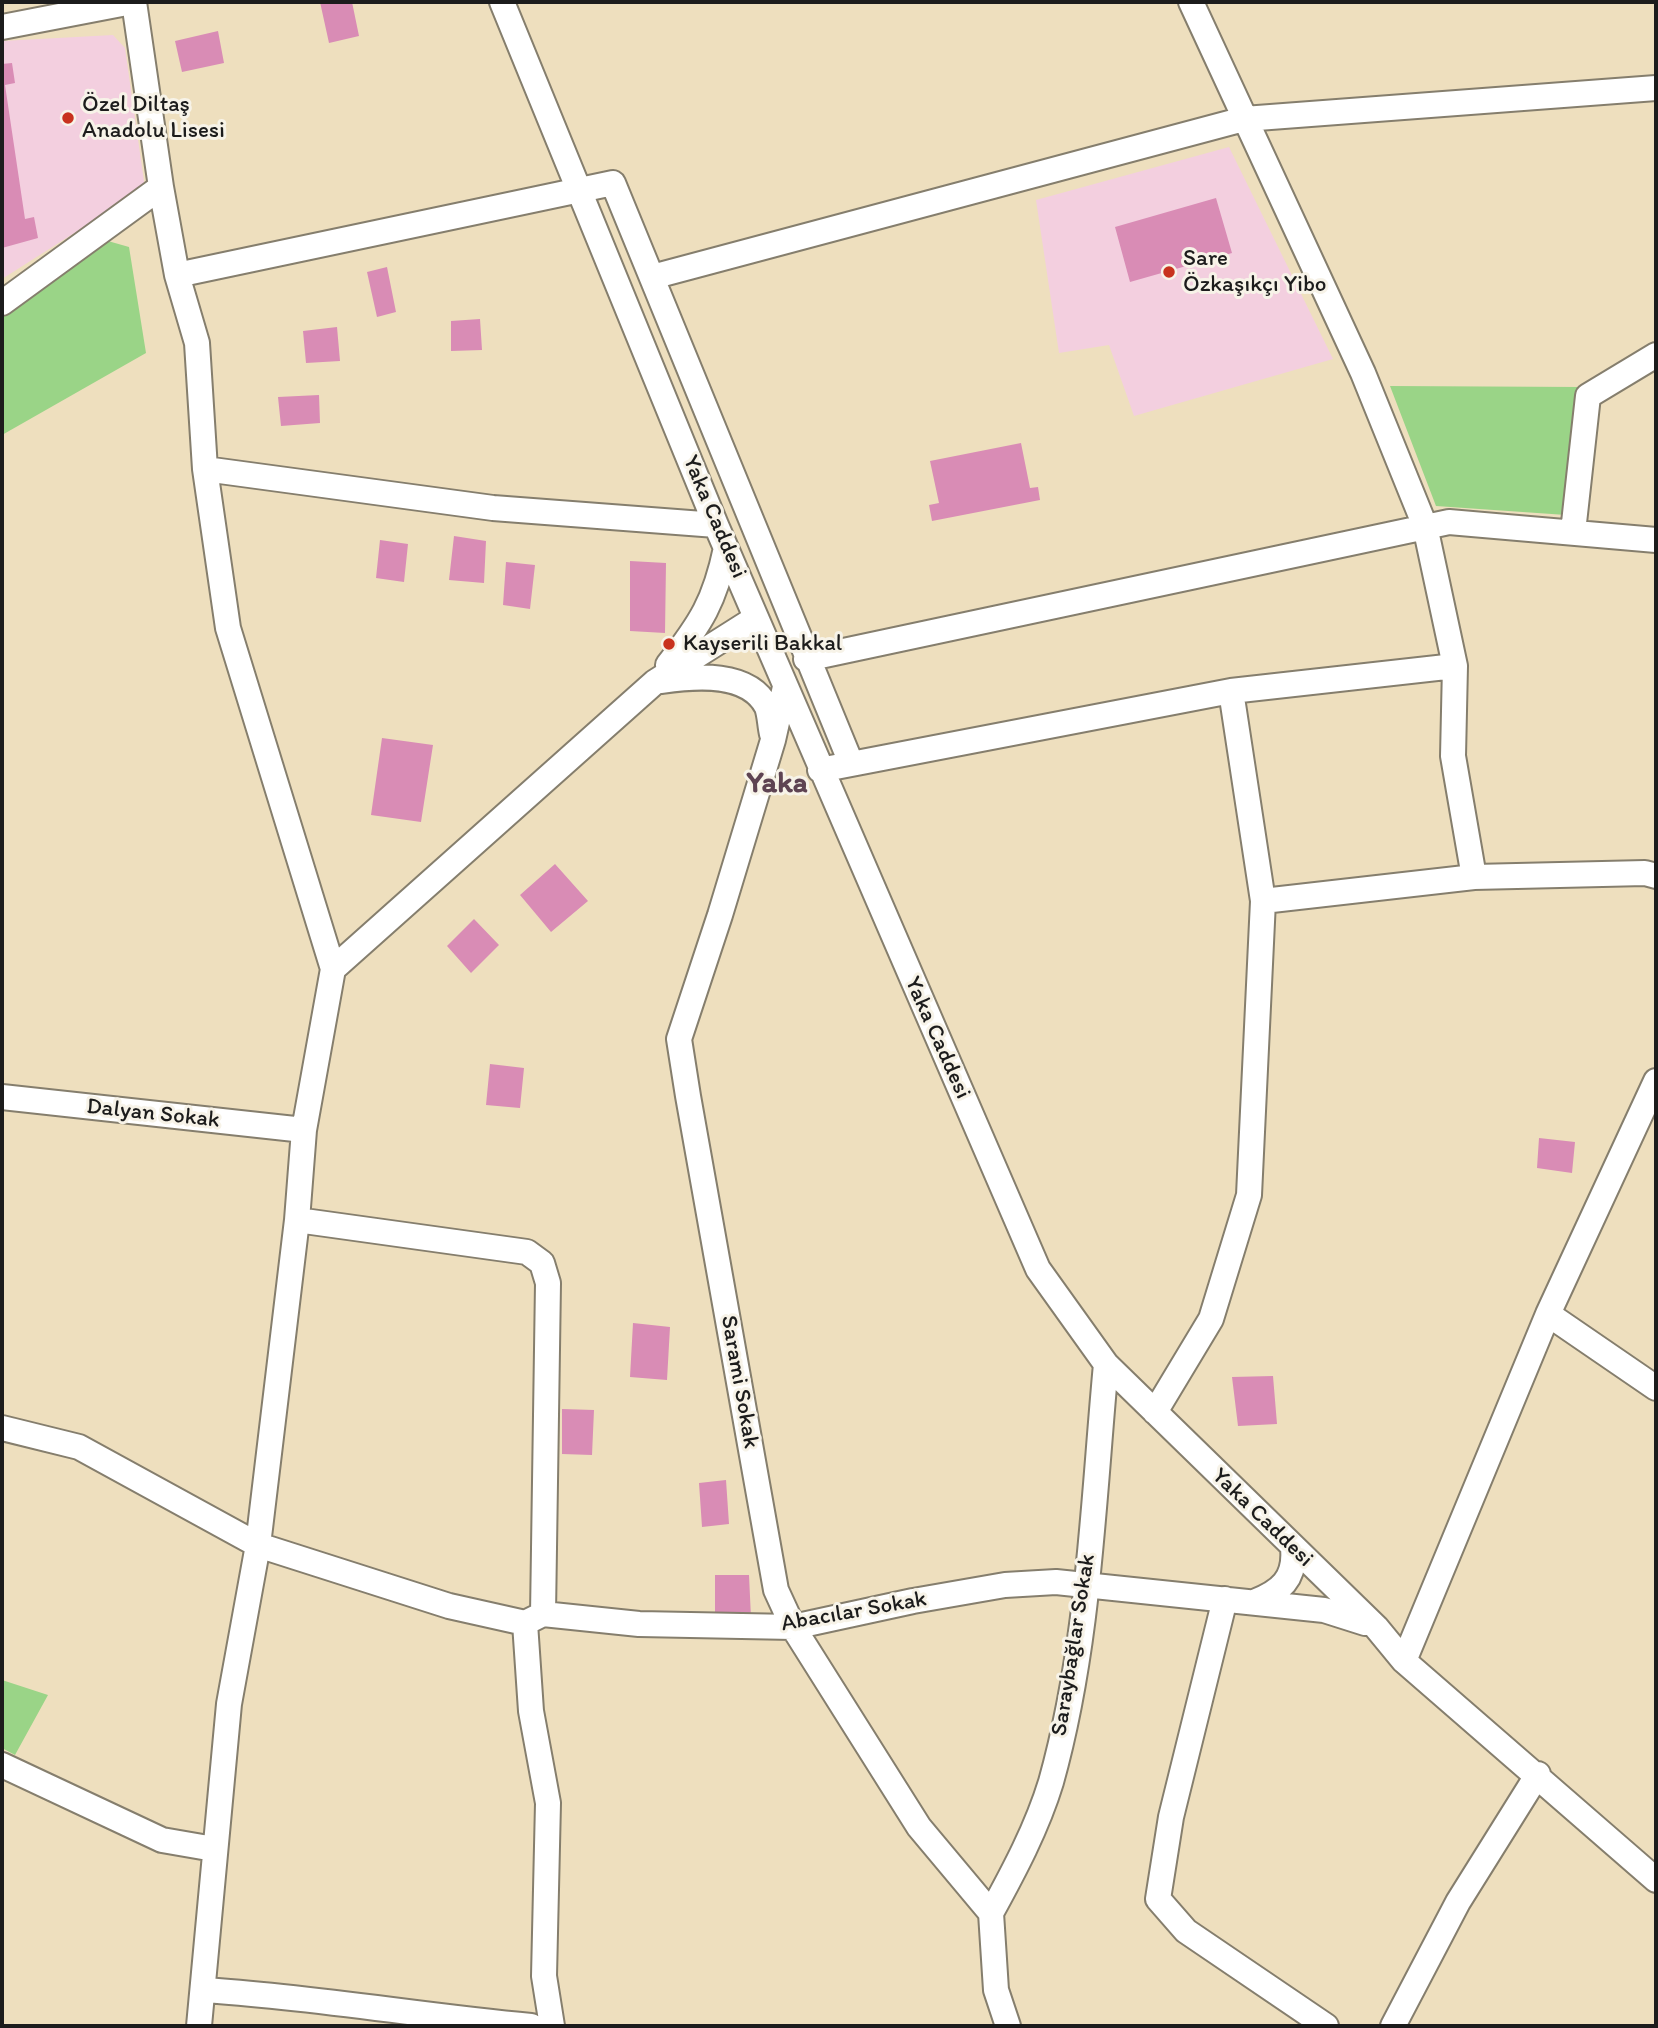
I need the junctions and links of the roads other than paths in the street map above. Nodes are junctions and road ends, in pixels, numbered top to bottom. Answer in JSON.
{"nodes":[{"id":1,"x":133,"y":2,"type":"edge"},
{"id":2,"x":502,"y":2,"type":"edge"},
{"id":3,"x":1191,"y":2,"type":"edge"},
{"id":4,"x":2,"y":27,"type":"edge"},
{"id":5,"x":1656,"y":88,"type":"edge"},
{"id":6,"x":1244,"y":119,"type":"junction"},
{"id":7,"x":161,"y":187,"type":"junction"},
{"id":8,"x":580,"y":189,"type":"junction"},
{"id":9,"x":177,"y":275,"type":"junction"},
{"id":10,"x":652,"y":277,"type":"junction"},
{"id":11,"x":2,"y":303,"type":"edge"},
{"id":12,"x":1656,"y":355,"type":"edge"},
{"id":13,"x":205,"y":469,"type":"junction"},
{"id":14,"x":716,"y":525,"type":"junction"},
{"id":15,"x":1425,"y":526,"type":"junction"},
{"id":16,"x":1573,"y":532,"type":"junction"},
{"id":17,"x":1656,"y":540,"type":"edge"},
{"id":18,"x":726,"y":548,"type":"junction"},
{"id":19,"x":756,"y":618,"type":"junction"},
{"id":20,"x":806,"y":659,"type":"junction"},
{"id":21,"x":1455,"y":666,"type":"junction"},
{"id":22,"x":655,"y":682,"type":"junction"},
{"id":23,"x":785,"y":687,"type":"junction"},
{"id":24,"x":1231,"y":691,"type":"junction"},
{"id":25,"x":772,"y":740,"type":"junction"},
{"id":26,"x":851,"y":763,"type":"junction"},
{"id":27,"x":820,"y":770,"type":"junction"},
{"id":28,"x":1474,"y":877,"type":"junction"},
{"id":29,"x":1656,"y":877,"type":"edge"},
{"id":30,"x":1263,"y":901,"type":"junction"},
{"id":31,"x":333,"y":969,"type":"junction"},
{"id":32,"x":1656,"y":1082,"type":"edge"},
{"id":33,"x":2,"y":1097,"type":"edge"},
{"id":34,"x":304,"y":1130,"type":"junction"},
{"id":35,"x":297,"y":1220,"type":"junction"},
{"id":36,"x":1548,"y":1314,"type":"junction"},
{"id":37,"x":1106,"y":1364,"type":"junction"},
{"id":38,"x":1656,"y":1388,"type":"edge"},
{"id":39,"x":1155,"y":1412,"type":"junction"},
{"id":40,"x":2,"y":1428,"type":"edge"},
{"id":41,"x":258,"y":1545,"type":"junction"},
{"id":42,"x":1293,"y":1548,"type":"junction"},
{"id":43,"x":1086,"y":1586,"type":"junction"},
{"id":44,"x":1225,"y":1599,"type":"junction"},
{"id":45,"x":1254,"y":1602,"type":"junction"},
{"id":46,"x":534,"y":1619,"type":"junction"},
{"id":47,"x":793,"y":1627,"type":"junction"},
{"id":48,"x":1376,"y":1628,"type":"junction"},
{"id":49,"x":1404,"y":1661,"type":"junction"},
{"id":50,"x":3,"y":1770,"type":"edge"},
{"id":51,"x":1538,"y":1774,"type":"junction"},
{"id":52,"x":214,"y":1849,"type":"junction"},
{"id":53,"x":1656,"y":1880,"type":"edge"},
{"id":54,"x":991,"y":1913,"type":"junction"},
{"id":55,"x":204,"y":1990,"type":"junction"},
{"id":56,"x":198,"y":2026,"type":"edge"},
{"id":57,"x":531,"y":2026,"type":"edge"},
{"id":58,"x":552,"y":2026,"type":"edge"},
{"id":59,"x":1009,"y":2026,"type":"edge"},
{"id":60,"x":1326,"y":2026,"type":"edge"},
{"id":61,"x":1394,"y":2026,"type":"edge"}],
"edges":[{"from":1,"to":4,"type":"street"},
{"from":1,"to":7,"type":"street"},
{"from":2,"to":8,"type":"street","name":"Yaka Caddesi"},
{"from":3,"to":6,"type":"street"},
{"from":5,"to":6,"type":"street"},
{"from":6,"to":10,"type":"street"},
{"from":6,"to":15,"type":"street"},
{"from":7,"to":9,"type":"street"},
{"from":7,"to":11,"type":"street"},
{"from":8,"to":9,"type":"street"},
{"from":8,"to":10,"type":"street"},
{"from":8,"to":14,"type":"street","name":"Yaka Caddesi"},
{"from":9,"to":13,"type":"street"},
{"from":10,"to":20,"type":"street"},
{"from":12,"to":16,"type":"street"},
{"from":13,"to":14,"type":"street"},
{"from":13,"to":31,"type":"street"},
{"from":14,"to":18,"type":"street","name":"Yaka Caddesi"},
{"from":15,"to":16,"type":"street"},
{"from":15,"to":20,"type":"street"},
{"from":15,"to":21,"type":"street"},
{"from":16,"to":17,"type":"street"},
{"from":18,"to":19,"type":"street","name":"Yaka Caddesi"},
{"from":18,"to":22,"type":"street"},
{"from":19,"to":22,"type":"street"},
{"from":19,"to":23,"type":"street","name":"Yaka Caddesi"},
{"from":20,"to":26,"type":"street"},
{"from":21,"to":24,"type":"street"},
{"from":21,"to":28,"type":"street"},
{"from":22,"to":25,"type":"street"},
{"from":22,"to":31,"type":"street"},
{"from":23,"to":25,"type":"street","name":"Sarami Sokak"},
{"from":23,"to":27,"type":"street","name":"Yaka Caddesi"},
{"from":24,"to":26,"type":"street"},
{"from":24,"to":30,"type":"street"},
{"from":25,"to":47,"type":"street","name":"Sarami Sokak"},
{"from":26,"to":27,"type":"street"},
{"from":27,"to":37,"type":"street","name":"Yaka Caddesi"},
{"from":28,"to":29,"type":"street"},
{"from":28,"to":30,"type":"street"},
{"from":30,"to":39,"type":"street"},
{"from":31,"to":34,"type":"street"},
{"from":32,"to":36,"type":"street"},
{"from":33,"to":34,"type":"street","name":"Dalyan Sokak"},
{"from":34,"to":35,"type":"street"},
{"from":35,"to":41,"type":"street"},
{"from":35,"to":46,"type":"street"},
{"from":36,"to":38,"type":"street"},
{"from":36,"to":49,"type":"street"},
{"from":37,"to":39,"type":"street","name":"Yaka Caddesi"},
{"from":37,"to":43,"type":"street","name":"Saraybağlar Sokak"},
{"from":39,"to":42,"type":"street","name":"Yaka Caddesi"},
{"from":40,"to":41,"type":"street","name":"Abacılar Sokak"},
{"from":41,"to":46,"type":"street","name":"Abacılar Sokak"},
{"from":41,"to":52,"type":"street"},
{"from":42,"to":45,"type":"street"},
{"from":42,"to":48,"type":"street","name":"Yaka Caddesi"},
{"from":43,"to":44,"type":"street","name":"Abacılar Sokak"},
{"from":43,"to":47,"type":"street","name":"Abacılar Sokak"},
{"from":43,"to":54,"type":"street","name":"Saraybağlar Sokak"},
{"from":44,"to":45,"type":"street","name":"Abacılar Sokak"},
{"from":44,"to":60,"type":"street"},
{"from":45,"to":48,"type":"street","name":"Abacılar Sokak"},
{"from":46,"to":47,"type":"street","name":"Abacılar Sokak"},
{"from":46,"to":58,"type":"street"},
{"from":47,"to":54,"type":"street","name":"Sarami Sokak"},
{"from":48,"to":49,"type":"street","name":"Yaka Caddesi"},
{"from":49,"to":51,"type":"street","name":"Yaka Caddesi"},
{"from":50,"to":52,"type":"street"},
{"from":51,"to":53,"type":"street","name":"Yaka Caddesi"},
{"from":51,"to":61,"type":"street"},
{"from":52,"to":55,"type":"street"},
{"from":54,"to":59,"type":"street"},
{"from":55,"to":56,"type":"street"},
{"from":55,"to":57,"type":"street"}]}
